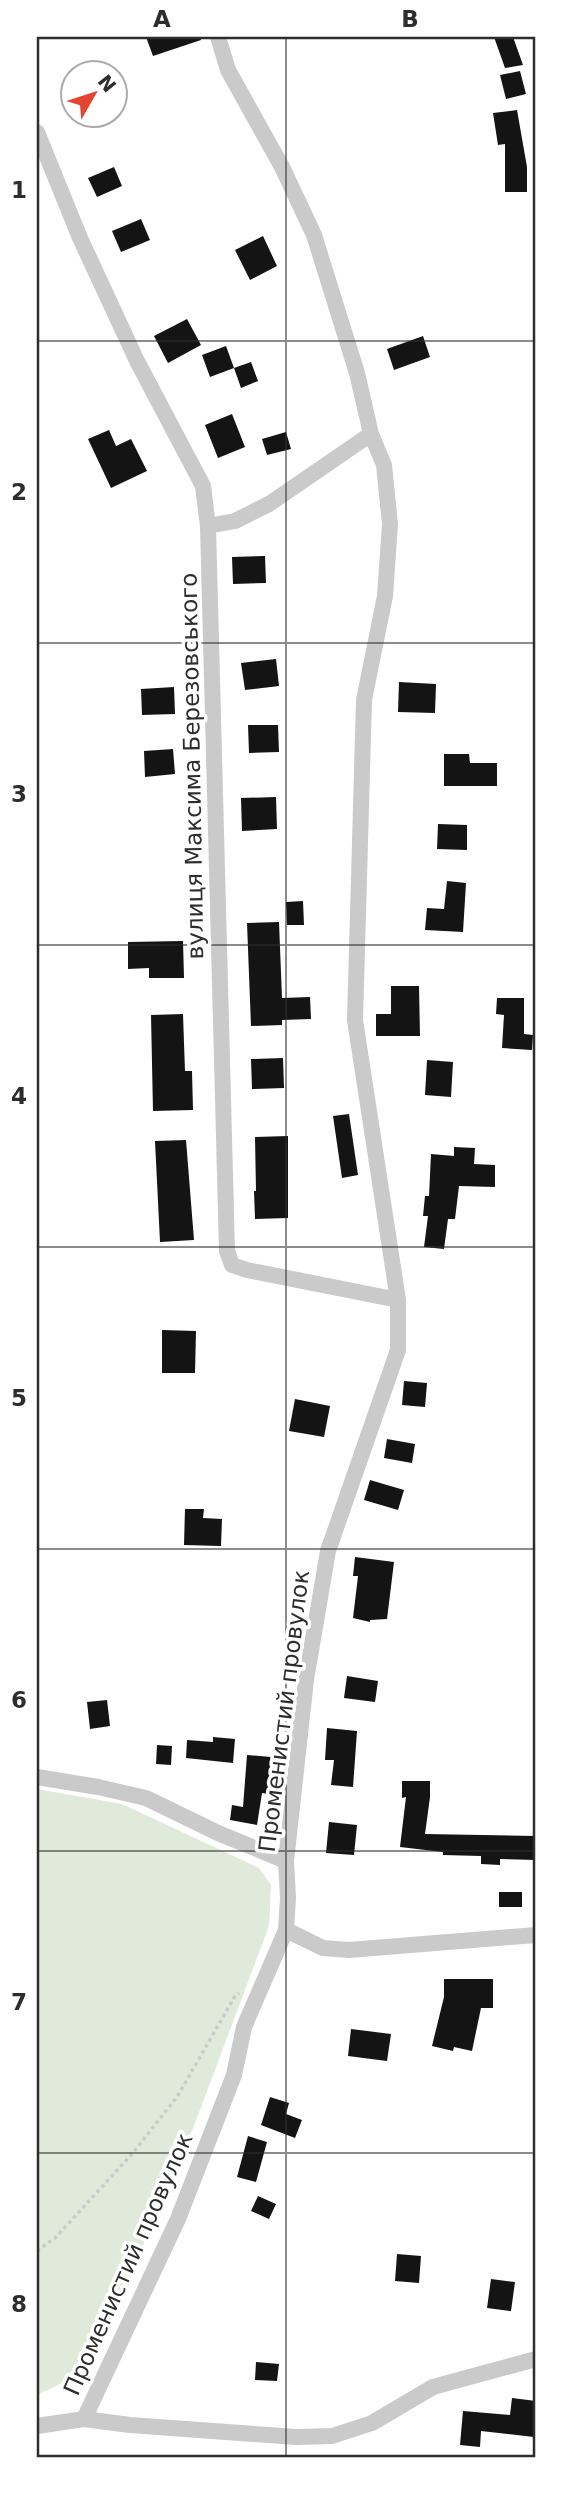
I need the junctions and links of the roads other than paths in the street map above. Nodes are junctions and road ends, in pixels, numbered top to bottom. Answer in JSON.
{"nodes":[{"id":1,"x":218,"y":37,"type":"edge"},
{"id":2,"x":37,"y":132,"type":"edge"},
{"id":3,"x":371,"y":434,"type":"junction"},
{"id":4,"x":208,"y":526,"type":"junction"},
{"id":5,"x":398,"y":1300,"type":"junction"},
{"id":6,"x":37,"y":1777,"type":"edge"},
{"id":7,"x":286,"y":1861,"type":"junction"},
{"id":8,"x":286,"y":1930,"type":"junction"},
{"id":9,"x":536,"y":1934,"type":"edge"},
{"id":10,"x":536,"y":2359,"type":"edge"},
{"id":11,"x":84,"y":2419,"type":"junction"},
{"id":12,"x":37,"y":2426,"type":"edge"}],
"edges":[{"from":1,"to":3,"type":"street","name":"Променистий провулок"},
{"from":2,"to":4,"type":"street","name":"вулиця Максима Березовського"},
{"from":3,"to":4,"type":"street"},
{"from":3,"to":5,"type":"street","name":"Променистий провулок"},
{"from":4,"to":5,"type":"street","name":"вулиця Максима Березовського"},
{"from":5,"to":7,"type":"street","name":"Променистий провулок"},
{"from":6,"to":7,"type":"street"},
{"from":7,"to":8,"type":"street","name":"Променистий провулок"},
{"from":8,"to":9,"type":"street"},
{"from":8,"to":11,"type":"street","name":"Променистий провулок"},
{"from":10,"to":11,"type":"street"},
{"from":11,"to":12,"type":"street"}]}
